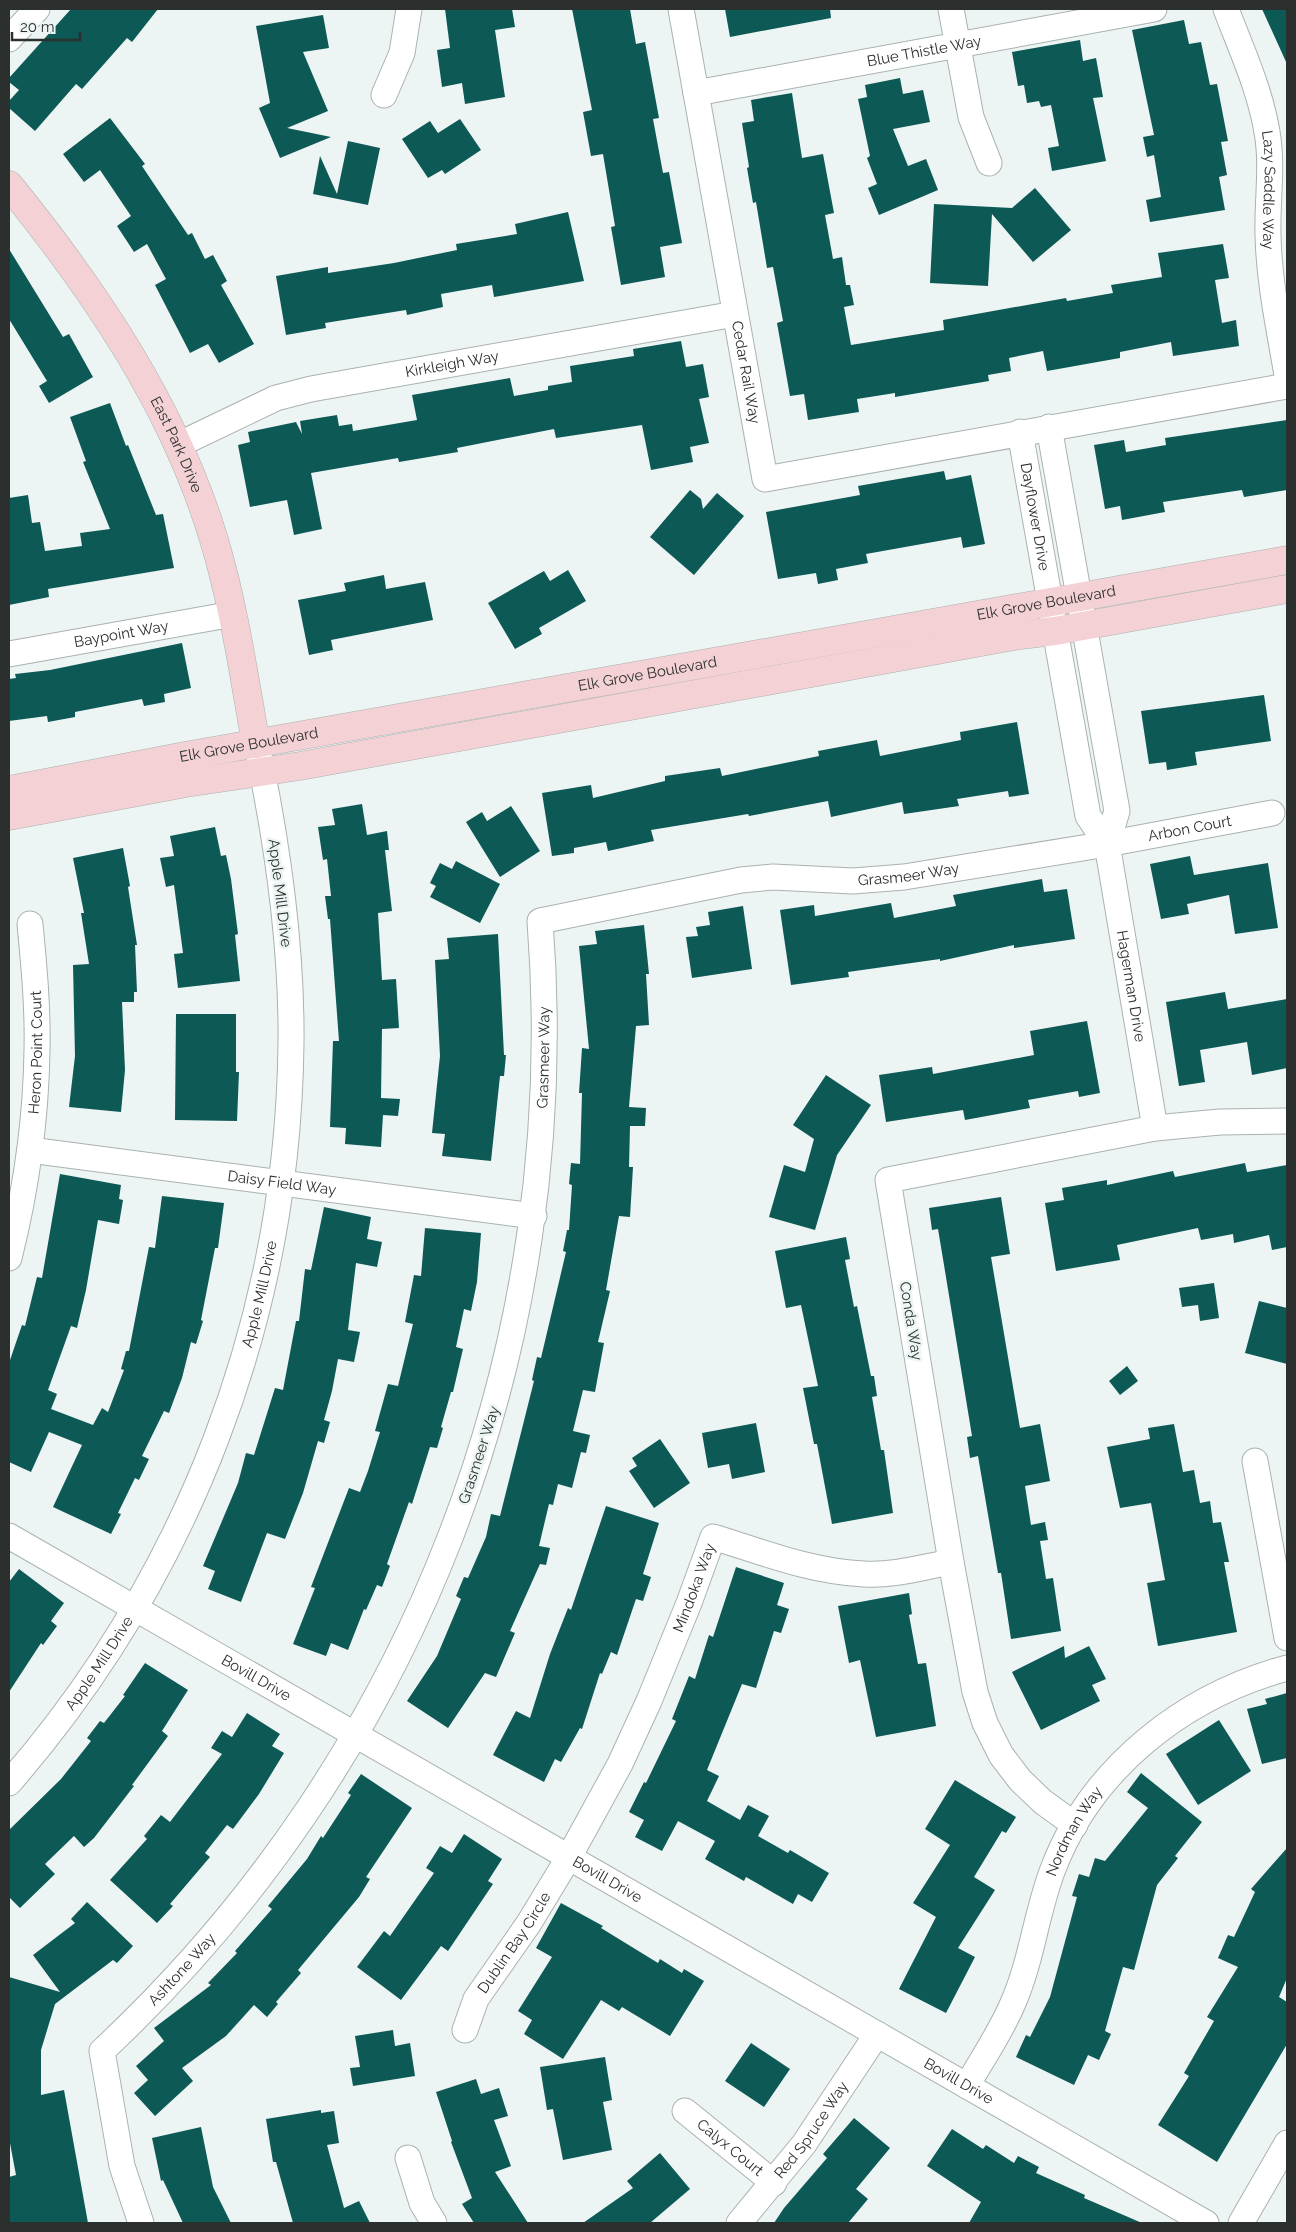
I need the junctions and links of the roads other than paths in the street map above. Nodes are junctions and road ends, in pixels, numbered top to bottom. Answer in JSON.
{"nodes":[{"id":1,"x":37,"y":9,"type":"edge"},
{"id":2,"x":409,"y":9,"type":"edge"},
{"id":3,"x":681,"y":9,"type":"edge"},
{"id":4,"x":951,"y":9,"type":"edge"},
{"id":5,"x":1154,"y":9,"type":"edge"},
{"id":6,"x":1226,"y":9,"type":"edge"},
{"id":7,"x":9,"y":39,"type":"edge"},
{"id":8,"x":958,"y":46,"type":"junction"},
{"id":9,"x":696,"y":93,"type":"junction"},
{"id":10,"x":384,"y":95,"type":"dead end"},
{"id":11,"x":989,"y":163,"type":"dead end"},
{"id":12,"x":9,"y":185,"type":"edge"},
{"id":13,"x":1278,"y":230,"type":"edge"},
{"id":14,"x":735,"y":314,"type":"junction"},
{"id":15,"x":1287,"y":375,"type":"edge"},
{"id":16,"x":1287,"y":386,"type":"edge"},
{"id":17,"x":1049,"y":427,"type":"junction"},
{"id":18,"x":1020,"y":432,"type":"junction"},
{"id":19,"x":178,"y":445,"type":"junction"},
{"id":20,"x":1287,"y":560,"type":"edge"},
{"id":21,"x":1287,"y":589,"type":"edge"},
{"id":22,"x":1078,"y":597,"type":"junction"},
{"id":23,"x":1049,"y":602,"type":"junction"},
{"id":24,"x":233,"y":614,"type":"junction"},
{"id":25,"x":1084,"y":626,"type":"junction"},
{"id":26,"x":1055,"y":631,"type":"junction"},
{"id":27,"x":9,"y":654,"type":"edge"},
{"id":28,"x":256,"y":744,"type":"junction"},
{"id":29,"x":262,"y":770,"type":"junction"},
{"id":30,"x":9,"y":790,"type":"edge"},
{"id":31,"x":1272,"y":813,"type":"dead end"},
{"id":32,"x":9,"y":816,"type":"edge"},
{"id":33,"x":1108,"y":844,"type":"junction"},
{"id":34,"x":30,"y":924,"type":"dead end"},
{"id":35,"x":1287,"y":1121,"type":"edge"},
{"id":36,"x":1156,"y":1128,"type":"junction"},
{"id":37,"x":30,"y":1150,"type":"junction"},
{"id":38,"x":282,"y":1183,"type":"junction"},
{"id":39,"x":534,"y":1216,"type":"junction"},
{"id":40,"x":9,"y":1258,"type":"edge"},
{"id":41,"x":1255,"y":1461,"type":"dead end"},
{"id":42,"x":9,"y":1536,"type":"edge"},
{"id":43,"x":951,"y":1562,"type":"junction"},
{"id":44,"x":136,"y":1609,"type":"junction"},
{"id":45,"x":1287,"y":1638,"type":"edge"},
{"id":46,"x":1287,"y":1668,"type":"edge"},
{"id":47,"x":356,"y":1735,"type":"junction"},
{"id":48,"x":9,"y":1783,"type":"edge"},
{"id":49,"x":1074,"y":1825,"type":"junction"},
{"id":50,"x":569,"y":1857,"type":"junction"},
{"id":51,"x":465,"y":2030,"type":"dead end"},
{"id":52,"x":878,"y":2034,"type":"junction"},
{"id":53,"x":967,"y":2086,"type":"junction"},
{"id":54,"x":685,"y":2111,"type":"dead end"},
{"id":55,"x":1287,"y":2143,"type":"edge"},
{"id":56,"x":408,"y":2158,"type":"dead end"},
{"id":57,"x":774,"y":2183,"type":"junction"},
{"id":58,"x":140,"y":2223,"type":"edge"},
{"id":59,"x":434,"y":2223,"type":"edge"},
{"id":60,"x":739,"y":2223,"type":"edge"},
{"id":61,"x":1206,"y":2223,"type":"edge"},
{"id":62,"x":1241,"y":2223,"type":"edge"}],
"edges":[{"from":1,"to":7,"type":"street"},
{"from":2,"to":10,"type":"street"},
{"from":3,"to":9,"type":"street","name":"Cedar Rail Way"},
{"from":4,"to":8,"type":"street"},
{"from":5,"to":8,"type":"street","name":"Blue Thistle Way"},
{"from":6,"to":13,"type":"street","name":"Lazy Saddle Way"},
{"from":8,"to":9,"type":"street","name":"Blue Thistle Way"},
{"from":8,"to":11,"type":"street"},
{"from":9,"to":14,"type":"street","name":"Cedar Rail Way"},
{"from":12,"to":19,"type":"main road","name":"East Park Drive"},
{"from":13,"to":15,"type":"street","name":"Lazy Saddle Way"},
{"from":14,"to":18,"type":"street","name":"Cedar Rail Way"},
{"from":14,"to":19,"type":"street","name":"Kirkleigh Way"},
{"from":16,"to":17,"type":"street"},
{"from":17,"to":18,"type":"street"},
{"from":17,"to":22,"type":"street","name":"Dayflower Drive"},
{"from":18,"to":23,"type":"street","name":"Dayflower Drive"},
{"from":19,"to":24,"type":"main road","name":"East Park Drive"},
{"from":20,"to":22,"type":"main road","name":"Elk Grove Boulevard"},
{"from":21,"to":25,"type":"main road","name":"Elk Grove Boulevard"},
{"from":22,"to":23,"type":"main road","name":"Elk Grove Boulevard"},
{"from":22,"to":25,"type":"street","name":"Hagerman Drive"},
{"from":23,"to":26,"type":"street","name":"Hagerman Drive"},
{"from":23,"to":28,"type":"main road","name":"Elk Grove Boulevard"},
{"from":24,"to":27,"type":"street","name":"Baypoint Way"},
{"from":24,"to":28,"type":"main road","name":"East Park Drive"},
{"from":25,"to":26,"type":"main road","name":"Elk Grove Boulevard"},
{"from":25,"to":33,"type":"street","name":"Hagerman Drive"},
{"from":26,"to":29,"type":"main road","name":"Elk Grove Boulevard"},
{"from":26,"to":33,"type":"street","name":"Hagerman Drive"},
{"from":28,"to":29,"type":"street","name":"Apple Mill Drive"},
{"from":28,"to":30,"type":"main road","name":"Elk Grove Boulevard"},
{"from":29,"to":32,"type":"main road","name":"Elk Grove Boulevard"},
{"from":29,"to":38,"type":"street","name":"Apple Mill Drive"},
{"from":31,"to":33,"type":"street","name":"Arbon Court"},
{"from":33,"to":36,"type":"street","name":"Hagerman Drive"},
{"from":33,"to":39,"type":"street","name":"Grasmeer Way"},
{"from":34,"to":37,"type":"street","name":"Heron Point Court"},
{"from":35,"to":36,"type":"street","name":"Conda Way"},
{"from":36,"to":43,"type":"street","name":"Conda Way"},
{"from":37,"to":38,"type":"street","name":"Daisy Field Way"},
{"from":37,"to":40,"type":"street","name":"Heron Point Court"},
{"from":38,"to":39,"type":"street","name":"Daisy Field Way"},
{"from":38,"to":44,"type":"street","name":"Apple Mill Drive"},
{"from":39,"to":47,"type":"street","name":"Grasmeer Way"},
{"from":41,"to":45,"type":"street"},
{"from":42,"to":44,"type":"street","name":"Bovill Drive"},
{"from":43,"to":49,"type":"street","name":"Conda Way"},
{"from":43,"to":50,"type":"street","name":"Mindoka Way"},
{"from":44,"to":47,"type":"street","name":"Bovill Drive"},
{"from":44,"to":48,"type":"street","name":"Apple Mill Drive"},
{"from":46,"to":49,"type":"street","name":"Nordman Way"},
{"from":47,"to":50,"type":"street","name":"Bovill Drive"},
{"from":47,"to":58,"type":"street","name":"Ashtone Way"},
{"from":49,"to":53,"type":"street","name":"Nordman Way"},
{"from":50,"to":51,"type":"street","name":"Dublin Bay Circle"},
{"from":50,"to":52,"type":"street","name":"Bovill Drive"},
{"from":52,"to":53,"type":"street","name":"Bovill Drive"},
{"from":52,"to":57,"type":"street","name":"Red Spruce Way"},
{"from":53,"to":61,"type":"street","name":"Bovill Drive"},
{"from":54,"to":57,"type":"street","name":"Calyx Court"},
{"from":55,"to":62,"type":"street"},
{"from":56,"to":59,"type":"street"},
{"from":57,"to":60,"type":"street","name":"Red Spruce Way"}]}
